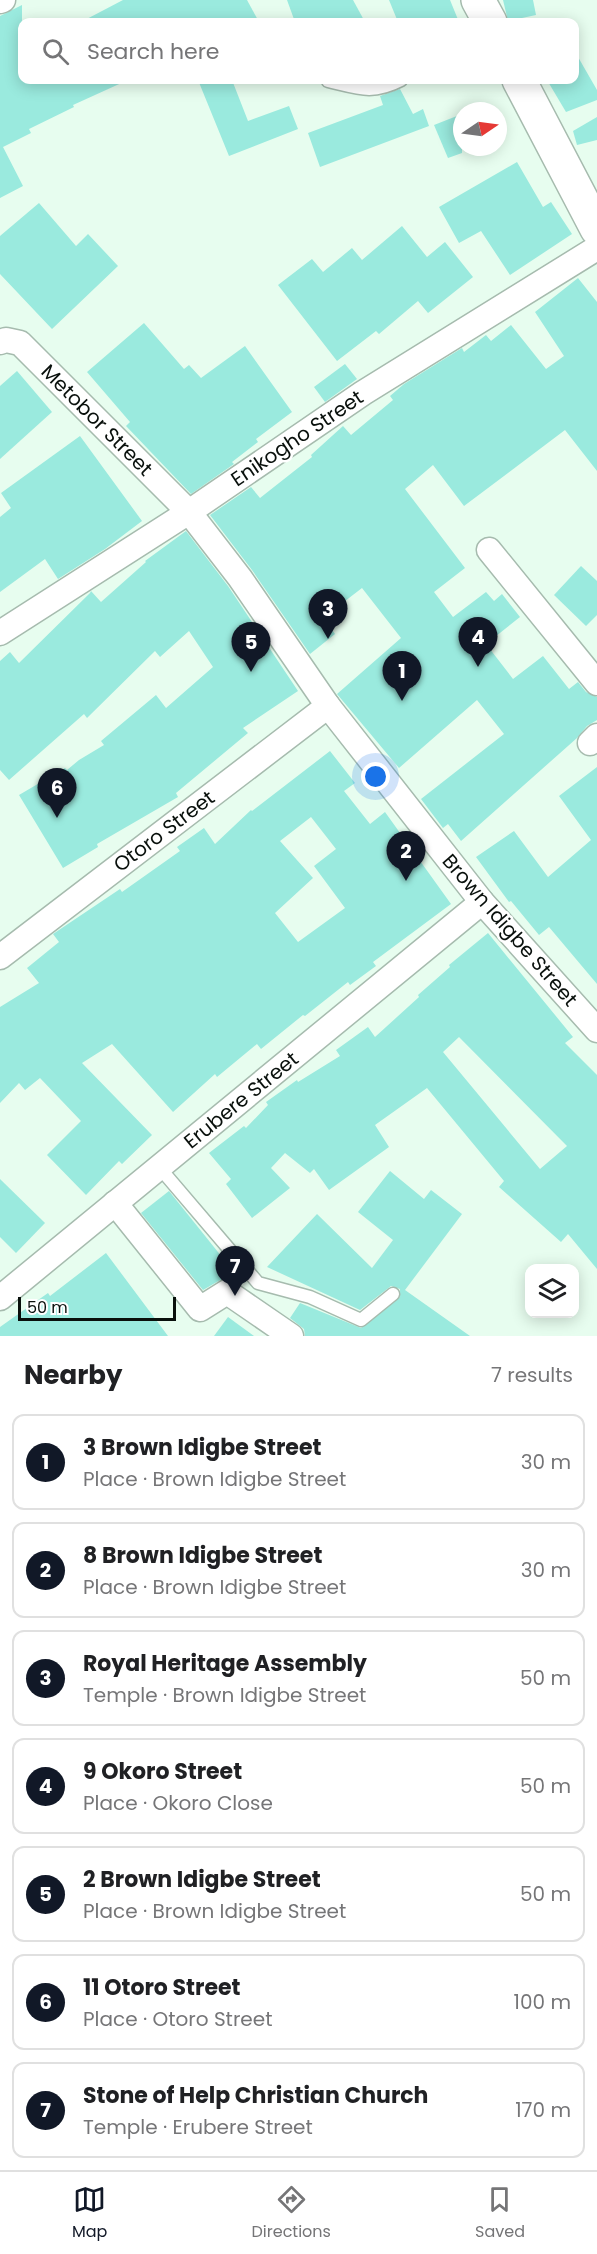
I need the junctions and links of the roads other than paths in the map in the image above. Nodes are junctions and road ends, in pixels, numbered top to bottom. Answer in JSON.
{"nodes":[{"id":1,"x":478,"y":0,"type":"edge"},
{"id":2,"x":488,"y":18,"type":"edge"},
{"id":3,"x":340,"y":84,"type":"edge"},
{"id":4,"x":392,"y":84,"type":"edge"},
{"id":5,"x":521,"y":84,"type":"edge"},
{"id":6,"x":597,"y":229,"type":"edge"},
{"id":7,"x":597,"y":248,"type":"edge"},
{"id":8,"x":0,"y":342,"type":"edge"},
{"id":9,"x":189,"y":512,"type":"junction"},
{"id":10,"x":489,"y":550,"type":"dead end"},
{"id":11,"x":0,"y":633,"type":"edge"},
{"id":12,"x":597,"y":683,"type":"edge"},
{"id":13,"x":328,"y":706,"type":"junction"},
{"id":14,"x":482,"y":902,"type":"junction"},
{"id":15,"x":0,"y":957,"type":"edge"},
{"id":16,"x":596,"y":1027,"type":"edge"},
{"id":17,"x":159,"y":1167,"type":"junction"},
{"id":18,"x":115,"y":1203,"type":"junction"},
{"id":19,"x":393,"y":1294,"type":"dead end"},
{"id":20,"x":0,"y":1298,"type":"edge"},
{"id":21,"x":291,"y":1336,"type":"edge"}],
"edges":[{"from":1,"to":2,"type":"street"},
{"from":3,"to":4,"type":"lane"},
{"from":5,"to":6,"type":"street"},
{"from":7,"to":9,"type":"street","name":"Enikogho Street"},
{"from":8,"to":9,"type":"street","name":"Metobor Street"},
{"from":9,"to":11,"type":"street","name":"Enikogho Street"},
{"from":9,"to":13,"type":"street","name":"Brown Idigbe Street"},
{"from":10,"to":12,"type":"street"},
{"from":13,"to":14,"type":"street","name":"Brown Idigbe Street"},
{"from":13,"to":15,"type":"street","name":"Otoro Street"},
{"from":14,"to":16,"type":"street","name":"Brown Idigbe Street"},
{"from":14,"to":17,"type":"street","name":"Erubere Street"},
{"from":17,"to":18,"type":"street","name":"Erubere Street"},
{"from":17,"to":19,"type":"lane"},
{"from":18,"to":20,"type":"street","name":"Erubere Street"},
{"from":18,"to":21,"type":"street"}]}
